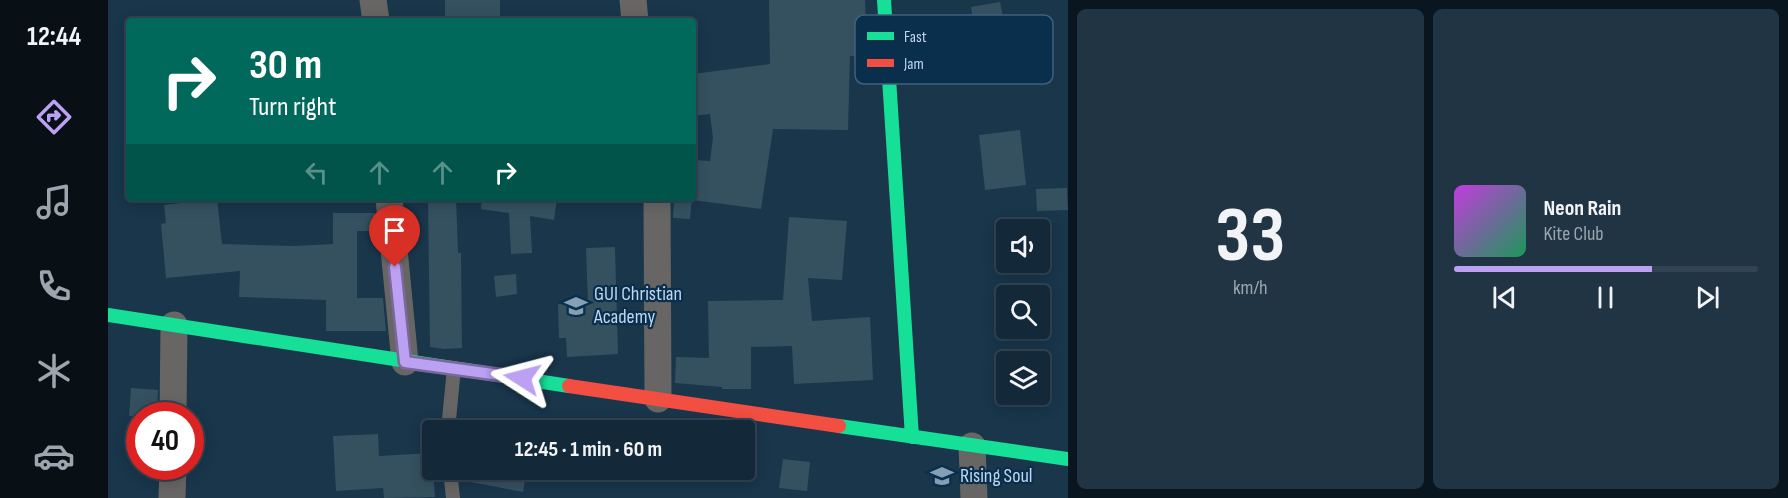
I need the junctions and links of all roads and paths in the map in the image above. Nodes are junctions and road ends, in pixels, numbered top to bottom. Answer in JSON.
{"nodes":[{"id":1,"x":374,"y":0,"type":"edge"},
{"id":2,"x":633,"y":0,"type":"edge"},
{"id":3,"x":884,"y":0,"type":"edge"},
{"id":4,"x":885,"y":15,"type":"edge"},
{"id":5,"x":375,"y":18,"type":"edge"},
{"id":6,"x":635,"y":18,"type":"edge"},
{"id":7,"x":889,"y":84,"type":"edge"},
{"id":8,"x":389,"y":201,"type":"edge"},
{"id":9,"x":657,"y":201,"type":"edge"},
{"id":10,"x":108,"y":315,"type":"edge"},
{"id":11,"x":174,"y":325,"type":"junction"},
{"id":12,"x":405,"y":362,"type":"junction"},
{"id":13,"x":454,"y":368,"type":"junction"},
{"id":14,"x":658,"y":399,"type":"junction"},
{"id":15,"x":173,"y":402,"type":"edge"},
{"id":16,"x":449,"y":420,"type":"edge"},
{"id":17,"x":912,"y":437,"type":"junction"},
{"id":18,"x":972,"y":446,"type":"junction"},
{"id":19,"x":1068,"y":459,"type":"edge"},
{"id":20,"x":173,"y":480,"type":"edge"},
{"id":21,"x":451,"y":480,"type":"edge"},
{"id":22,"x":172,"y":498,"type":"edge"},
{"id":23,"x":453,"y":498,"type":"edge"},
{"id":24,"x":974,"y":498,"type":"edge"}],
"edges":[{"from":1,"to":5,"type":"street"},
{"from":2,"to":6,"type":"street"},
{"from":3,"to":4,"type":"street"},
{"from":7,"to":17,"type":"street"},
{"from":8,"to":12,"type":"street"},
{"from":9,"to":14,"type":"street"},
{"from":10,"to":11,"type":"street"},
{"from":11,"to":12,"type":"street"},
{"from":11,"to":15,"type":"street"},
{"from":12,"to":13,"type":"street"},
{"from":13,"to":14,"type":"street"},
{"from":13,"to":16,"type":"lane"},
{"from":14,"to":17,"type":"street"},
{"from":17,"to":18,"type":"street"},
{"from":18,"to":19,"type":"street"},
{"from":18,"to":24,"type":"street"},
{"from":20,"to":22,"type":"street"},
{"from":21,"to":23,"type":"lane"}]}
